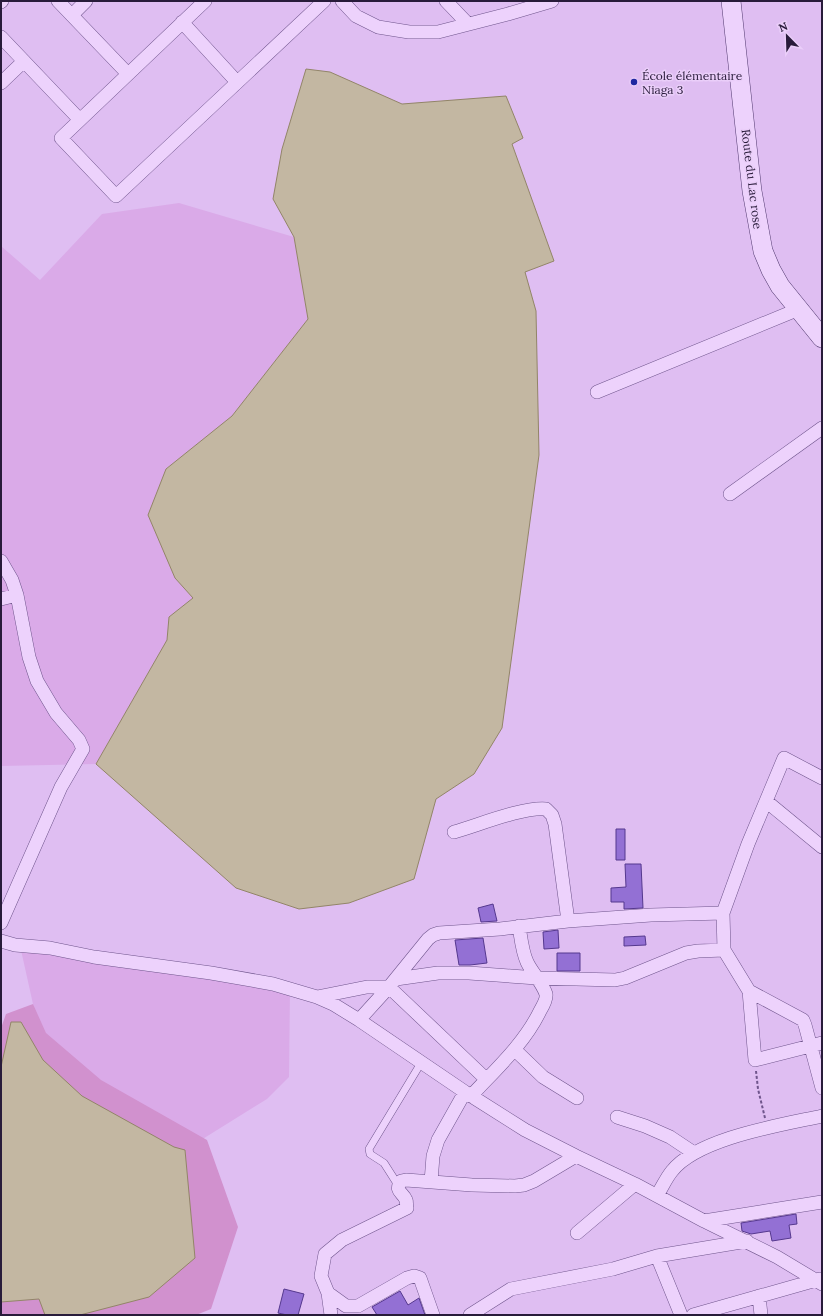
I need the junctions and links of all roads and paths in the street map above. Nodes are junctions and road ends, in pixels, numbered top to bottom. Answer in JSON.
{"nodes":[{"id":1,"x":58,"y":1,"type":"edge"},
{"id":2,"x":86,"y":1,"type":"edge"},
{"id":3,"x":205,"y":1,"type":"edge"},
{"id":4,"x":324,"y":1,"type":"edge"},
{"id":5,"x":342,"y":1,"type":"edge"},
{"id":6,"x":446,"y":1,"type":"edge"},
{"id":7,"x":552,"y":1,"type":"edge"},
{"id":8,"x":731,"y":1,"type":"edge"},
{"id":9,"x":530,"y":4,"type":"edge"},
{"id":10,"x":72,"y":15,"type":"junction"},
{"id":11,"x":182,"y":22,"type":"junction"},
{"id":12,"x":468,"y":24,"type":"junction"},
{"id":13,"x":1,"y":37,"type":"edge"},
{"id":14,"x":24,"y":61,"type":"junction"},
{"id":15,"x":128,"y":74,"type":"junction"},
{"id":16,"x":237,"y":82,"type":"junction"},
{"id":17,"x":1,"y":84,"type":"edge"},
{"id":18,"x":80,"y":120,"type":"junction"},
{"id":19,"x":799,"y":309,"type":"junction"},
{"id":20,"x":822,"y":338,"type":"edge"},
{"id":21,"x":597,"y":392,"type":"dead end"},
{"id":22,"x":822,"y":428,"type":"edge"},
{"id":23,"x":730,"y":494,"type":"dead end"},
{"id":24,"x":1,"y":561,"type":"edge"},
{"id":25,"x":17,"y":595,"type":"junction"},
{"id":26,"x":1,"y":599,"type":"edge"},
{"id":27,"x":822,"y":778,"type":"edge"},
{"id":28,"x":766,"y":801,"type":"junction"},
{"id":29,"x":454,"y":832,"type":"dead end"},
{"id":30,"x":822,"y":846,"type":"edge"},
{"id":31,"x":724,"y":913,"type":"junction"},
{"id":32,"x":568,"y":920,"type":"junction"},
{"id":33,"x":1,"y":923,"type":"edge"},
{"id":34,"x":519,"y":926,"type":"junction"},
{"id":35,"x":1,"y":941,"type":"edge"},
{"id":36,"x":724,"y":950,"type":"junction"},
{"id":37,"x":538,"y":978,"type":"junction"},
{"id":38,"x":393,"y":983,"type":"junction"},
{"id":39,"x":750,"y":991,"type":"junction"},
{"id":40,"x":317,"y":997,"type":"junction"},
{"id":41,"x":359,"y":1020,"type":"junction"},
{"id":42,"x":816,"y":1044,"type":"edge"},
{"id":43,"x":515,"y":1050,"type":"junction"},
{"id":44,"x":755,"y":1060,"type":"junction"},
{"id":45,"x":422,"y":1063,"type":"junction"},
{"id":46,"x":486,"y":1079,"type":"junction"},
{"id":47,"x":822,"y":1088,"type":"edge"},
{"id":48,"x":468,"y":1094,"type":"junction"},
{"id":49,"x":577,"y":1098,"type":"dead end"},
{"id":50,"x":822,"y":1116,"type":"edge"},
{"id":51,"x":617,"y":1117,"type":"dead end"},
{"id":52,"x":768,"y":1128,"type":"junction"},
{"id":53,"x":694,"y":1153,"type":"junction"},
{"id":54,"x":576,"y":1156,"type":"junction"},
{"id":55,"x":431,"y":1182,"type":"junction"},
{"id":56,"x":635,"y":1184,"type":"junction"},
{"id":57,"x":398,"y":1185,"type":"junction"},
{"id":58,"x":657,"y":1195,"type":"junction"},
{"id":59,"x":822,"y":1202,"type":"edge"},
{"id":60,"x":704,"y":1221,"type":"junction"},
{"id":61,"x":577,"y":1233,"type":"dead end"},
{"id":62,"x":747,"y":1241,"type":"junction"},
{"id":63,"x":656,"y":1256,"type":"junction"},
{"id":64,"x":820,"y":1281,"type":"edge"},
{"id":65,"x":328,"y":1293,"type":"junction"},
{"id":66,"x":759,"y":1296,"type":"junction"},
{"id":67,"x":354,"y":1310,"type":"edge"},
{"id":68,"x":331,"y":1315,"type":"edge"},
{"id":69,"x":433,"y":1315,"type":"edge"},
{"id":70,"x":470,"y":1315,"type":"edge"},
{"id":71,"x":681,"y":1315,"type":"edge"},
{"id":72,"x":693,"y":1315,"type":"edge"},
{"id":73,"x":761,"y":1315,"type":"edge"}],
"edges":[{"from":1,"to":10,"type":"street"},
{"from":2,"to":10,"type":"street"},
{"from":3,"to":11,"type":"street"},
{"from":4,"to":16,"type":"street"},
{"from":5,"to":12,"type":"street"},
{"from":6,"to":12,"type":"street"},
{"from":7,"to":9,"type":"street"},
{"from":8,"to":19,"type":"main road","name":"Route du Lac rose"},
{"from":9,"to":12,"type":"street"},
{"from":10,"to":15,"type":"street"},
{"from":11,"to":15,"type":"street"},
{"from":11,"to":16,"type":"street"},
{"from":13,"to":14,"type":"street"},
{"from":14,"to":17,"type":"street"},
{"from":14,"to":18,"type":"street"},
{"from":15,"to":18,"type":"street"},
{"from":16,"to":18,"type":"street"},
{"from":19,"to":20,"type":"main road","name":"Route du Lac rose"},
{"from":19,"to":21,"type":"street"},
{"from":22,"to":23,"type":"street"},
{"from":24,"to":25,"type":"street"},
{"from":25,"to":26,"type":"street"},
{"from":25,"to":33,"type":"street"},
{"from":27,"to":28,"type":"street"},
{"from":28,"to":30,"type":"street"},
{"from":28,"to":31,"type":"street"},
{"from":29,"to":32,"type":"street"},
{"from":31,"to":32,"type":"street"},
{"from":31,"to":36,"type":"street"},
{"from":32,"to":34,"type":"street"},
{"from":34,"to":37,"type":"street"},
{"from":34,"to":38,"type":"street"},
{"from":35,"to":40,"type":"street"},
{"from":36,"to":37,"type":"street"},
{"from":36,"to":39,"type":"street"},
{"from":37,"to":38,"type":"street"},
{"from":37,"to":43,"type":"street"},
{"from":38,"to":40,"type":"street"},
{"from":38,"to":41,"type":"street"},
{"from":38,"to":46,"type":"street"},
{"from":39,"to":42,"type":"street"},
{"from":39,"to":44,"type":"street"},
{"from":40,"to":41,"type":"street"},
{"from":41,"to":45,"type":"street"},
{"from":42,"to":44,"type":"street"},
{"from":42,"to":47,"type":"street"},
{"from":43,"to":46,"type":"street"},
{"from":43,"to":49,"type":"street"},
{"from":44,"to":52,"type":"path"},
{"from":45,"to":48,"type":"street"},
{"from":45,"to":57,"type":"lane"},
{"from":46,"to":48,"type":"street"},
{"from":48,"to":54,"type":"street"},
{"from":48,"to":55,"type":"street"},
{"from":50,"to":52,"type":"street"},
{"from":51,"to":53,"type":"street"},
{"from":52,"to":53,"type":"street"},
{"from":53,"to":58,"type":"street"},
{"from":54,"to":55,"type":"street"},
{"from":54,"to":56,"type":"street"},
{"from":55,"to":57,"type":"street"},
{"from":56,"to":58,"type":"street"},
{"from":56,"to":61,"type":"street"},
{"from":57,"to":65,"type":"street"},
{"from":58,"to":60,"type":"street"},
{"from":59,"to":60,"type":"street"},
{"from":60,"to":62,"type":"street"},
{"from":62,"to":63,"type":"street"},
{"from":62,"to":64,"type":"street"},
{"from":63,"to":70,"type":"street"},
{"from":63,"to":71,"type":"street"},
{"from":64,"to":66,"type":"street"},
{"from":65,"to":67,"type":"street"},
{"from":65,"to":68,"type":"street"},
{"from":66,"to":72,"type":"street"},
{"from":66,"to":73,"type":"street"},
{"from":67,"to":69,"type":"street"}]}
